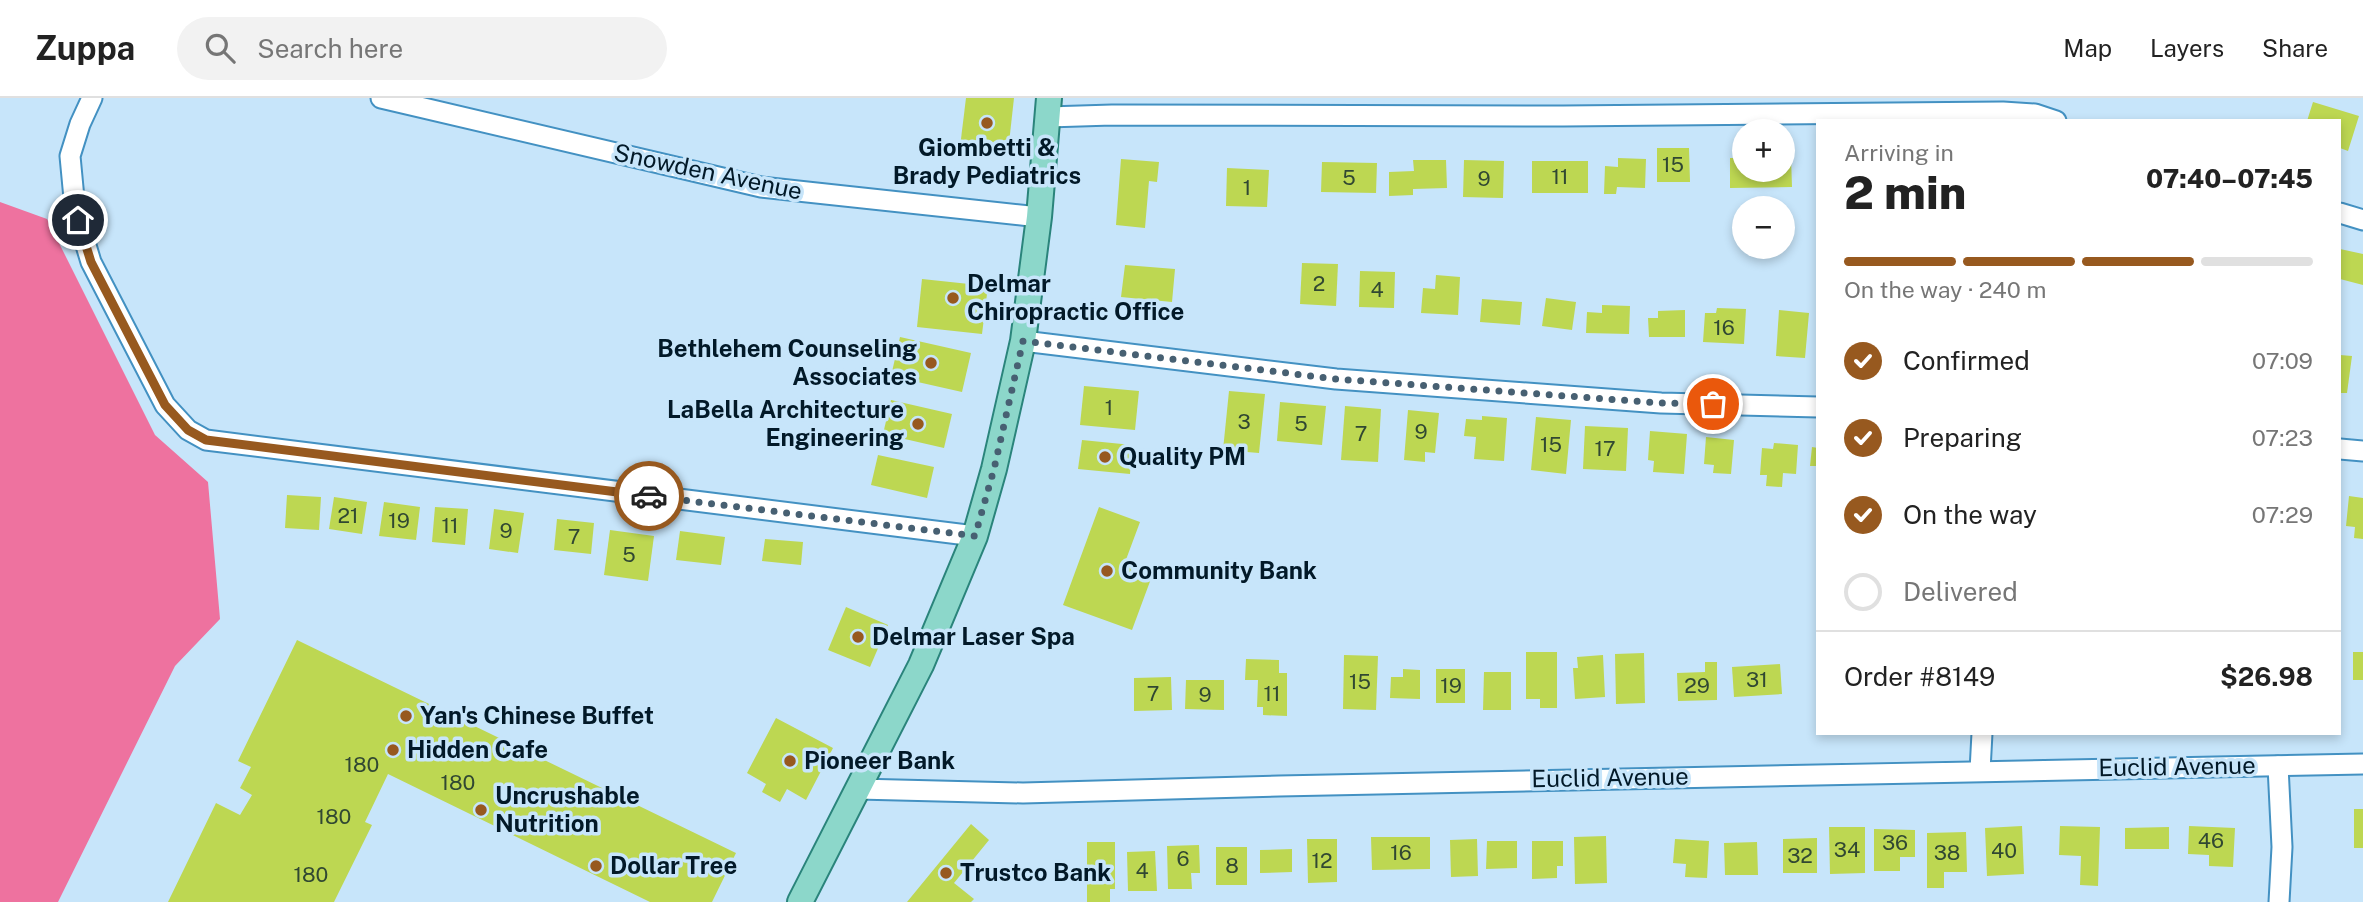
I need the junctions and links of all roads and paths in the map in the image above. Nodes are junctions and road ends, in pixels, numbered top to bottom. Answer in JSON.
{"nodes":[{"id":1,"x":92,"y":98,"type":"edge"},
{"id":2,"x":381,"y":98,"type":"edge"},
{"id":3,"x":1049,"y":107,"type":"edge"},
{"id":4,"x":2034,"y":117,"type":"edge"},
{"id":5,"x":2341,"y":213,"type":"edge"},
{"id":6,"x":1039,"y":217,"type":"junction"},
{"id":7,"x":2363,"y":220,"type":"edge"},
{"id":8,"x":1023,"y":341,"type":"junction"},
{"id":9,"x":1816,"y":407,"type":"edge"},
{"id":10,"x":2341,"y":449,"type":"edge"},
{"id":11,"x":2363,"y":451,"type":"edge"},
{"id":12,"x":975,"y":536,"type":"junction"},
{"id":13,"x":1982,"y":735,"type":"edge"},
{"id":14,"x":2363,"y":764,"type":"edge"},
{"id":15,"x":2278,"y":766,"type":"junction"},
{"id":16,"x":1980,"y":771,"type":"junction"},
{"id":17,"x":858,"y":789,"type":"junction"},
{"id":18,"x":800,"y":902,"type":"edge"},
{"id":19,"x":2279,"y":902,"type":"edge"}],
"edges":[{"from":1,"to":12,"type":"street"},
{"from":2,"to":6,"type":"street","name":"Snowden Avenue"},
{"from":3,"to":4,"type":"street"},
{"from":3,"to":6,"type":"main road"},
{"from":5,"to":7,"type":"street"},
{"from":6,"to":8,"type":"main road"},
{"from":8,"to":9,"type":"street"},
{"from":8,"to":12,"type":"main road"},
{"from":10,"to":11,"type":"street"},
{"from":12,"to":17,"type":"main road"},
{"from":13,"to":16,"type":"street"},
{"from":14,"to":15,"type":"street","name":"Euclid Avenue"},
{"from":15,"to":16,"type":"street","name":"Euclid Avenue"},
{"from":15,"to":19,"type":"street"},
{"from":16,"to":17,"type":"street","name":"Euclid Avenue"},
{"from":17,"to":18,"type":"main road"}]}
